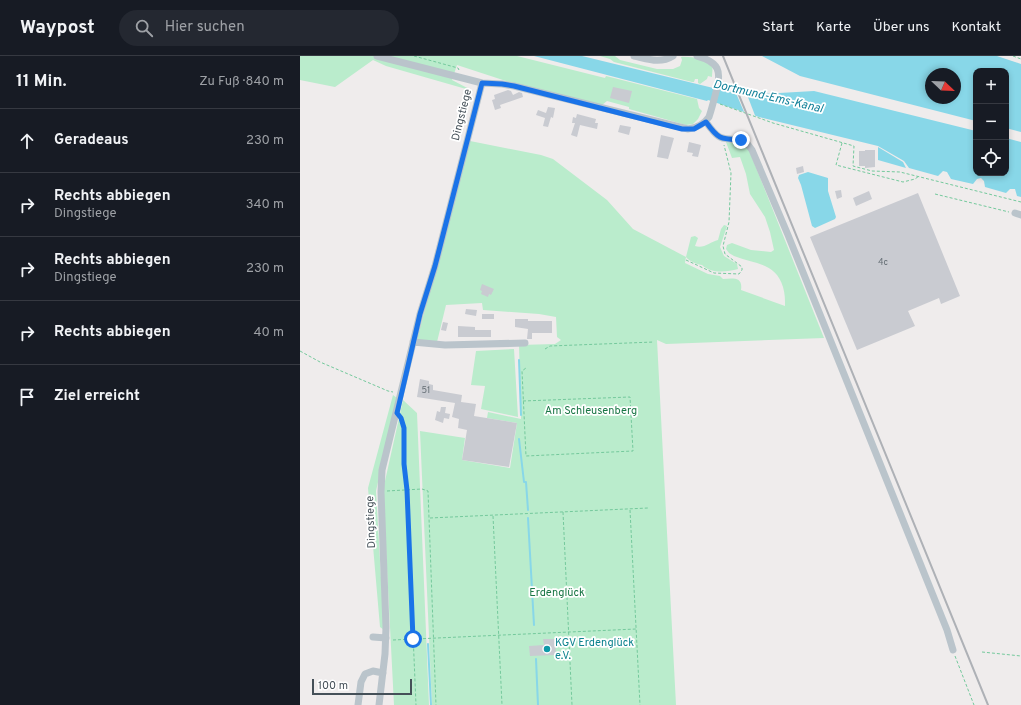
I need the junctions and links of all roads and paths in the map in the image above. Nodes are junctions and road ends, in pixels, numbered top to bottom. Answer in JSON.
{"nodes":[{"id":1,"x":377,"y":56,"type":"edge"},
{"id":2,"x":414,"y":56,"type":"edge"},
{"id":3,"x":634,"y":56,"type":"edge"},
{"id":4,"x":673,"y":56,"type":"edge"},
{"id":5,"x":697,"y":56,"type":"edge"},
{"id":6,"x":1013,"y":56,"type":"edge"},
{"id":7,"x":1021,"y":59,"type":"edge"},
{"id":8,"x":453,"y":66,"type":"dead end"},
{"id":9,"x":482,"y":83,"type":"junction"},
{"id":10,"x":715,"y":102,"type":"junction"},
{"id":11,"x":706,"y":122,"type":"junction"},
{"id":12,"x":722,"y":139,"type":"junction"},
{"id":13,"x":842,"y":143,"type":"junction"},
{"id":14,"x":919,"y":176,"type":"junction"},
{"id":15,"x":935,"y":194,"type":"dead end"},
{"id":16,"x":1021,"y":202,"type":"edge"},
{"id":17,"x":1018,"y":214,"type":"edge"},
{"id":18,"x":686,"y":260,"type":"dead end"},
{"id":19,"x":414,"y":342,"type":"junction"},
{"id":20,"x":654,"y":342,"type":"dead end"},
{"id":21,"x":525,"y":343,"type":"dead end"},
{"id":22,"x":545,"y":349,"type":"dead end"},
{"id":23,"x":300,"y":351,"type":"edge"},
{"id":24,"x":526,"y":368,"type":"dead end"},
{"id":25,"x":401,"y":393,"type":"junction"},
{"id":26,"x":523,"y":401,"type":"junction"},
{"id":27,"x":397,"y":413,"type":"junction"},
{"id":28,"x":407,"y":490,"type":"junction"},
{"id":29,"x":381,"y":492,"type":"junction"},
{"id":30,"x":648,"y":508,"type":"dead end"},
{"id":31,"x":630,"y":509,"type":"junction"},
{"id":32,"x":562,"y":512,"type":"junction"},
{"id":33,"x":493,"y":515,"type":"junction"},
{"id":34,"x":429,"y":518,"type":"junction"},
{"id":35,"x":636,"y":630,"type":"junction"},
{"id":36,"x":568,"y":633,"type":"junction"},
{"id":37,"x":499,"y":636,"type":"junction"},
{"id":38,"x":373,"y":637,"type":"dead end"},
{"id":39,"x":386,"y":639,"type":"junction"},
{"id":40,"x":413,"y":639,"type":"junction"},
{"id":41,"x":434,"y":639,"type":"junction"},
{"id":42,"x":953,"y":650,"type":"joint"},
{"id":43,"x":982,"y":652,"type":"dead end"},
{"id":44,"x":1021,"y":656,"type":"edge"},
{"id":45,"x":383,"y":672,"type":"junction"},
{"id":46,"x":358,"y":705,"type":"edge"},
{"id":47,"x":379,"y":705,"type":"edge"},
{"id":48,"x":416,"y":705,"type":"edge"},
{"id":49,"x":436,"y":705,"type":"edge"},
{"id":50,"x":502,"y":705,"type":"edge"},
{"id":51,"x":572,"y":705,"type":"edge"},
{"id":52,"x":640,"y":705,"type":"edge"},
{"id":53,"x":974,"y":705,"type":"edge"}],
"edges":[{"from":1,"to":9,"type":"street"},
{"from":2,"to":8,"type":"path"},
{"from":3,"to":4,"type":"street"},
{"from":5,"to":10,"type":"street"},
{"from":6,"to":7,"type":"path"},
{"from":9,"to":11,"type":"street","name":"Dingstiege"},
{"from":9,"to":19,"type":"street","name":"Dingstiege"},
{"from":10,"to":11,"type":"street"},
{"from":10,"to":13,"type":"path"},
{"from":11,"to":12,"type":"street"},
{"from":12,"to":18,"type":"path"},
{"from":12,"to":42,"type":"street"},
{"from":13,"to":14,"type":"path"},
{"from":13,"to":14,"type":"path"},
{"from":14,"to":16,"type":"path"},
{"from":15,"to":17,"type":"path"},
{"from":19,"to":21,"type":"street"},
{"from":19,"to":25,"type":"street","name":"Dingstiege"},
{"from":20,"to":22,"type":"path"},
{"from":23,"to":25,"type":"path"},
{"from":24,"to":26,"type":"path"},
{"from":25,"to":27,"type":"street","name":"Dingstiege"},
{"from":26,"to":26,"type":"path"},
{"from":27,"to":28,"type":"path"},
{"from":27,"to":29,"type":"street","name":"Dingstiege"},
{"from":28,"to":29,"type":"path"},
{"from":28,"to":34,"type":"path"},
{"from":28,"to":40,"type":"path"},
{"from":29,"to":39,"type":"street","name":"Dingstiege"},
{"from":30,"to":31,"type":"path"},
{"from":31,"to":32,"type":"path"},
{"from":31,"to":35,"type":"path"},
{"from":32,"to":33,"type":"path"},
{"from":32,"to":36,"type":"path"},
{"from":33,"to":34,"type":"path"},
{"from":33,"to":37,"type":"path"},
{"from":34,"to":41,"type":"path"},
{"from":35,"to":36,"type":"path"},
{"from":35,"to":52,"type":"path"},
{"from":36,"to":37,"type":"path"},
{"from":36,"to":51,"type":"path"},
{"from":37,"to":41,"type":"path"},
{"from":37,"to":50,"type":"path"},
{"from":38,"to":39,"type":"street"},
{"from":39,"to":40,"type":"path"},
{"from":39,"to":45,"type":"street","name":"Dingstiege"},
{"from":40,"to":41,"type":"path"},
{"from":40,"to":48,"type":"path"},
{"from":41,"to":49,"type":"path"},
{"from":42,"to":53,"type":"path"},
{"from":43,"to":44,"type":"path"},
{"from":45,"to":46,"type":"street"},
{"from":45,"to":47,"type":"street","name":"Dingstiege"}]}
